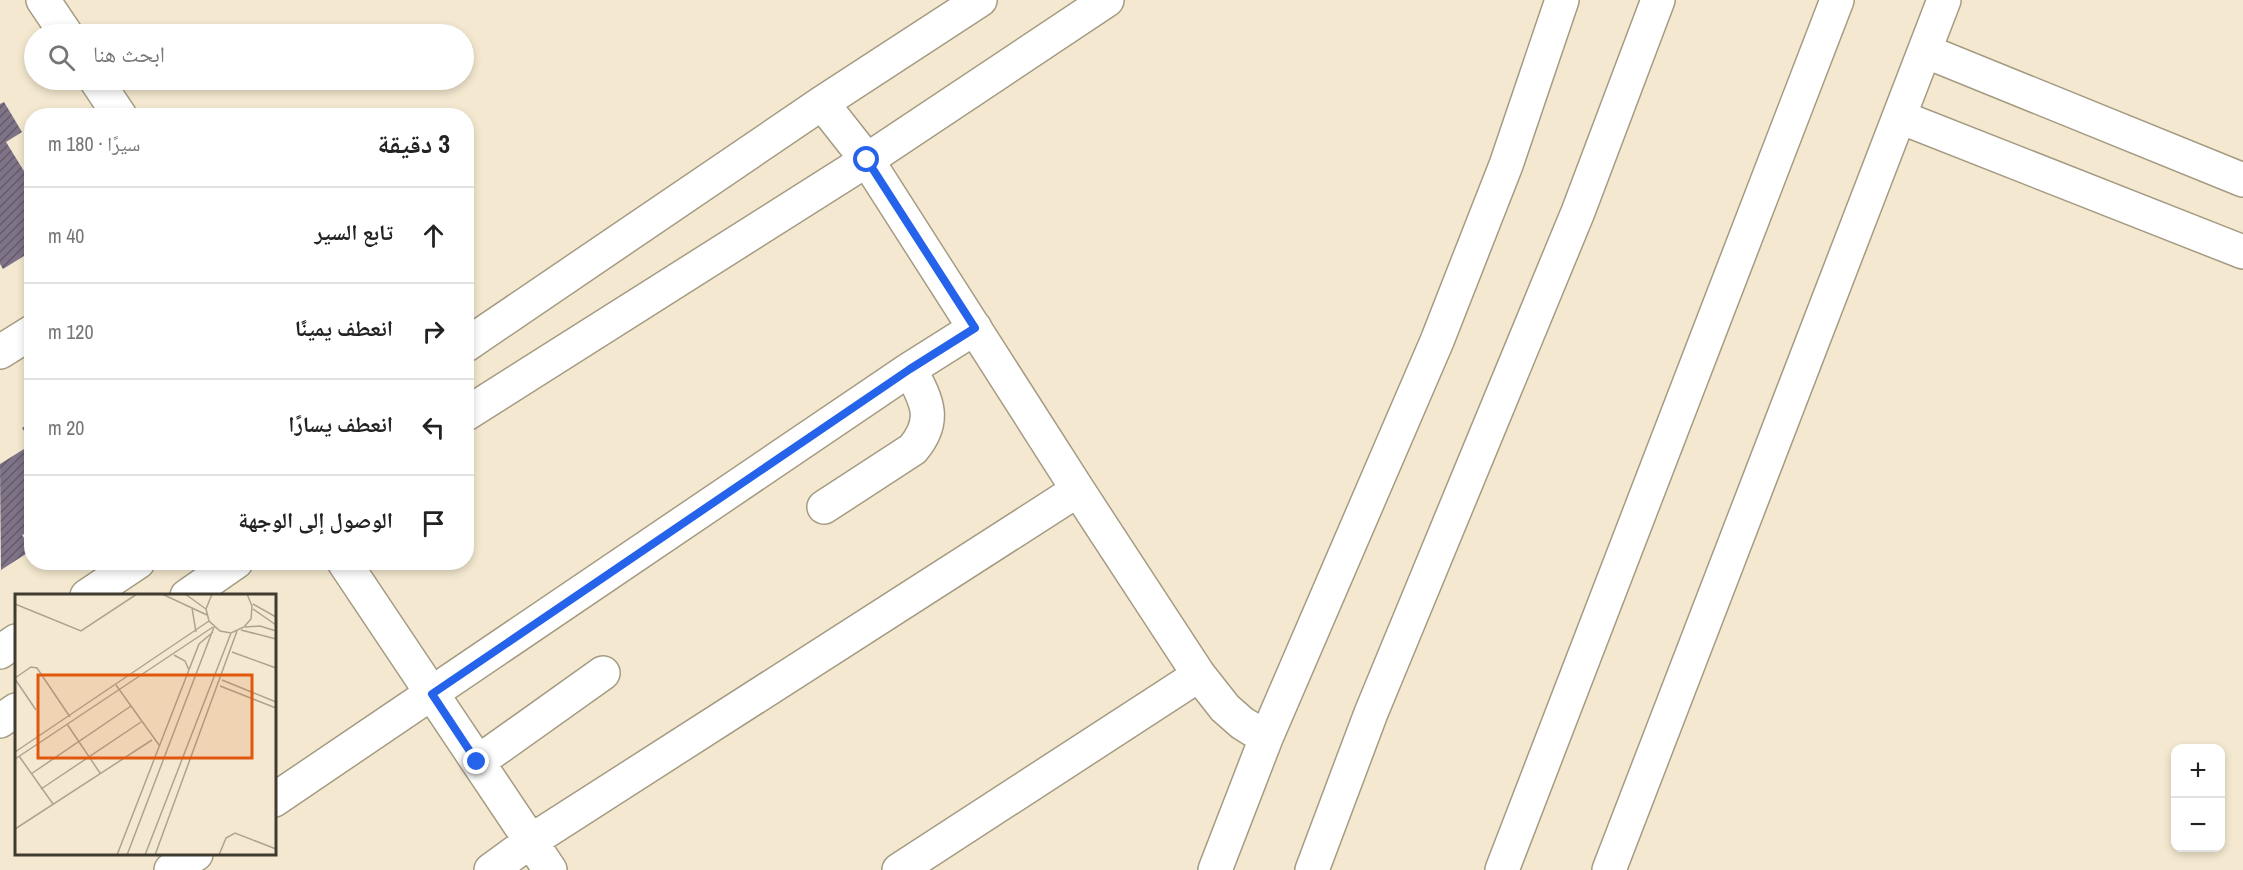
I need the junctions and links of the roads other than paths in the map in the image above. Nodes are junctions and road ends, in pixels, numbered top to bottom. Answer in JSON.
{"nodes":[{"id":1,"x":43,"y":0,"type":"edge"},
{"id":2,"x":980,"y":0,"type":"edge"},
{"id":3,"x":1107,"y":0,"type":"edge"},
{"id":4,"x":1562,"y":0,"type":"edge"},
{"id":5,"x":1658,"y":0,"type":"edge"},
{"id":6,"x":1837,"y":0,"type":"edge"},
{"id":7,"x":1944,"y":0,"type":"edge"},
{"id":8,"x":59,"y":24,"type":"edge"},
{"id":9,"x":1925,"y":51,"type":"junction"},
{"id":10,"x":103,"y":90,"type":"edge"},
{"id":11,"x":822,"y":103,"type":"junction"},
{"id":12,"x":115,"y":108,"type":"edge"},
{"id":13,"x":1900,"y":117,"type":"junction"},
{"id":14,"x":867,"y":160,"type":"junction"},
{"id":15,"x":2243,"y":180,"type":"edge"},
{"id":16,"x":2243,"y":252,"type":"edge"},
{"id":17,"x":975,"y":328,"type":"junction"},
{"id":18,"x":24,"y":337,"type":"edge"},
{"id":19,"x":474,"y":340,"type":"edge"},
{"id":20,"x":0,"y":352,"type":"edge"},
{"id":21,"x":910,"y":369,"type":"junction"},
{"id":22,"x":474,"y":409,"type":"edge"},
{"id":23,"x":1078,"y":490,"type":"junction"},
{"id":24,"x":824,"y":507,"type":"dead end"},
{"id":25,"x":126,"y":570,"type":"edge"},
{"id":26,"x":224,"y":570,"type":"edge"},
{"id":27,"x":350,"y":570,"type":"edge"},
{"id":28,"x":90,"y":594,"type":"edge"},
{"id":29,"x":190,"y":594,"type":"edge"},
{"id":30,"x":15,"y":642,"type":"edge"},
{"id":31,"x":0,"y":652,"type":"edge"},
{"id":32,"x":603,"y":673,"type":"dead end"},
{"id":33,"x":1199,"y":675,"type":"junction"},
{"id":34,"x":432,"y":694,"type":"junction"},
{"id":35,"x":15,"y":711,"type":"edge"},
{"id":36,"x":0,"y":721,"type":"edge"},
{"id":37,"x":1266,"y":738,"type":"junction"},
{"id":38,"x":477,"y":762,"type":"junction"},
{"id":39,"x":276,"y":799,"type":"edge"},
{"id":40,"x":531,"y":841,"type":"junction"},
{"id":41,"x":194,"y":855,"type":"edge"},
{"id":42,"x":171,"y":870,"type":"edge"},
{"id":43,"x":490,"y":870,"type":"edge"},
{"id":44,"x":550,"y":870,"type":"edge"},
{"id":45,"x":899,"y":870,"type":"edge"},
{"id":46,"x":1215,"y":870,"type":"edge"},
{"id":47,"x":1312,"y":870,"type":"edge"},
{"id":48,"x":1502,"y":870,"type":"edge"},
{"id":49,"x":1609,"y":870,"type":"edge"}],
"edges":[{"from":1,"to":8,"type":"street"},
{"from":2,"to":11,"type":"street"},
{"from":3,"to":14,"type":"street"},
{"from":4,"to":37,"type":"street"},
{"from":5,"to":47,"type":"street"},
{"from":6,"to":48,"type":"street"},
{"from":7,"to":9,"type":"street"},
{"from":9,"to":13,"type":"street"},
{"from":9,"to":15,"type":"street"},
{"from":10,"to":12,"type":"street"},
{"from":11,"to":14,"type":"street"},
{"from":11,"to":19,"type":"street"},
{"from":13,"to":16,"type":"street"},
{"from":13,"to":49,"type":"street"},
{"from":14,"to":17,"type":"street"},
{"from":14,"to":22,"type":"street"},
{"from":17,"to":21,"type":"street"},
{"from":17,"to":23,"type":"street"},
{"from":18,"to":20,"type":"street"},
{"from":21,"to":24,"type":"street"},
{"from":21,"to":34,"type":"street"},
{"from":23,"to":33,"type":"street"},
{"from":23,"to":40,"type":"street"},
{"from":25,"to":28,"type":"street"},
{"from":26,"to":29,"type":"street"},
{"from":27,"to":34,"type":"street"},
{"from":30,"to":31,"type":"street"},
{"from":32,"to":38,"type":"street"},
{"from":33,"to":37,"type":"street"},
{"from":33,"to":45,"type":"street"},
{"from":34,"to":38,"type":"street"},
{"from":34,"to":39,"type":"street"},
{"from":35,"to":36,"type":"street"},
{"from":37,"to":46,"type":"street"},
{"from":38,"to":40,"type":"street"},
{"from":40,"to":43,"type":"street"},
{"from":40,"to":44,"type":"street"},
{"from":41,"to":42,"type":"street"}]}
